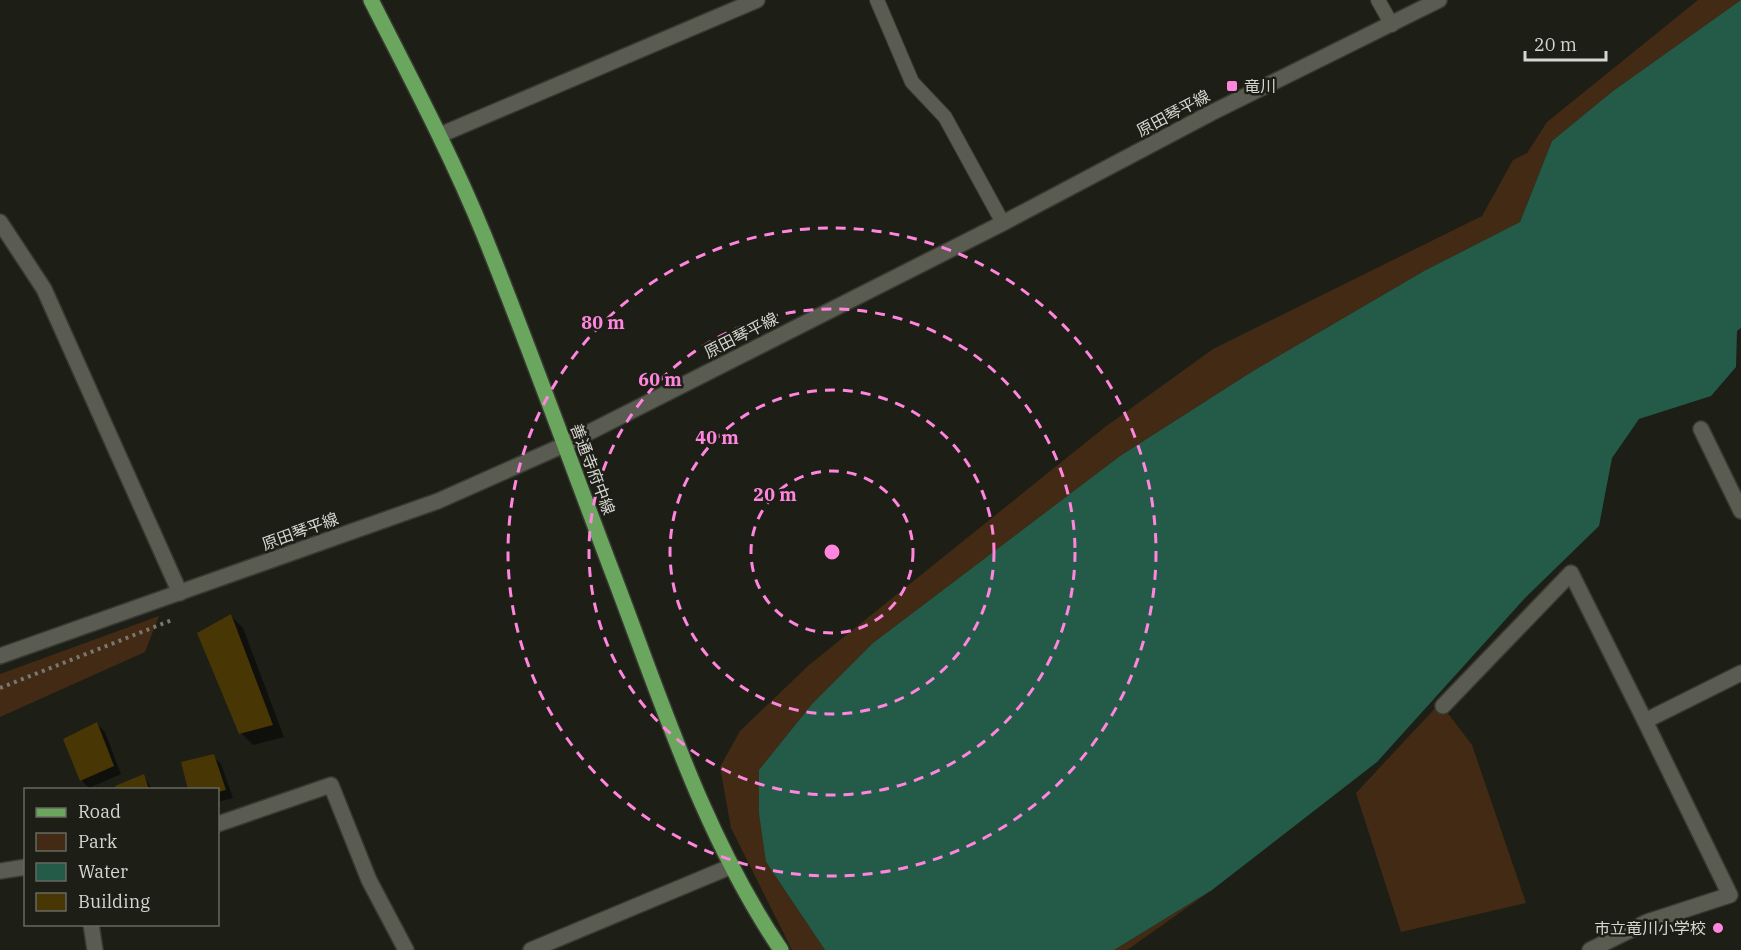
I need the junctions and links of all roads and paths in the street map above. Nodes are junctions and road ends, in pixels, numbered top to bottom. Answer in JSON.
{"nodes":[{"id":1,"x":371,"y":0,"type":"edge"},
{"id":2,"x":756,"y":0,"type":"edge"},
{"id":3,"x":877,"y":0,"type":"edge"},
{"id":4,"x":1378,"y":0,"type":"edge"},
{"id":5,"x":1439,"y":0,"type":"edge"},
{"id":6,"x":1392,"y":25,"type":"junction"},
{"id":7,"x":440,"y":135,"type":"junction"},
{"id":8,"x":0,"y":222,"type":"edge"},
{"id":9,"x":1003,"y":223,"type":"junction"},
{"id":10,"x":1701,"y":429,"type":"dead end"},
{"id":11,"x":564,"y":445,"type":"junction"},
{"id":12,"x":1741,"y":511,"type":"edge"},
{"id":13,"x":180,"y":593,"type":"junction"},
{"id":14,"x":0,"y":656,"type":"edge"},
{"id":15,"x":1741,"y":673,"type":"edge"},
{"id":16,"x":1443,"y":706,"type":"dead end"},
{"id":17,"x":1645,"y":722,"type":"junction"},
{"id":18,"x":219,"y":824,"type":"edge"},
{"id":19,"x":732,"y":866,"type":"junction"},
{"id":20,"x":24,"y":867,"type":"edge"},
{"id":21,"x":0,"y":871,"type":"edge"},
{"id":22,"x":1735,"y":900,"type":"edge"},
{"id":23,"x":91,"y":926,"type":"edge"},
{"id":24,"x":95,"y":950,"type":"edge"},
{"id":25,"x":406,"y":950,"type":"edge"},
{"id":26,"x":531,"y":950,"type":"edge"},
{"id":27,"x":781,"y":950,"type":"edge"},
{"id":28,"x":1590,"y":950,"type":"edge"}],
"edges":[{"from":1,"to":7,"type":"main road","name":"善通寺府中線"},
{"from":2,"to":7,"type":"street"},
{"from":3,"to":9,"type":"lane"},
{"from":4,"to":6,"type":"lane"},
{"from":5,"to":6,"type":"street","name":"原田琴平線"},
{"from":6,"to":9,"type":"street","name":"原田琴平線"},
{"from":7,"to":11,"type":"main road","name":"善通寺府中線"},
{"from":8,"to":13,"type":"street"},
{"from":9,"to":11,"type":"street","name":"原田琴平線"},
{"from":10,"to":12,"type":"street"},
{"from":11,"to":13,"type":"street","name":"原田琴平線"},
{"from":11,"to":19,"type":"main road","name":"善通寺府中線"},
{"from":13,"to":14,"type":"street","name":"原田琴平線"},
{"from":15,"to":17,"type":"street"},
{"from":16,"to":17,"type":"street"},
{"from":17,"to":22,"type":"street"},
{"from":18,"to":25,"type":"street"},
{"from":19,"to":26,"type":"street"},
{"from":19,"to":27,"type":"main road","name":"善通寺府中線"},
{"from":20,"to":21,"type":"street"},
{"from":22,"to":28,"type":"street"},
{"from":23,"to":24,"type":"street"}]}
